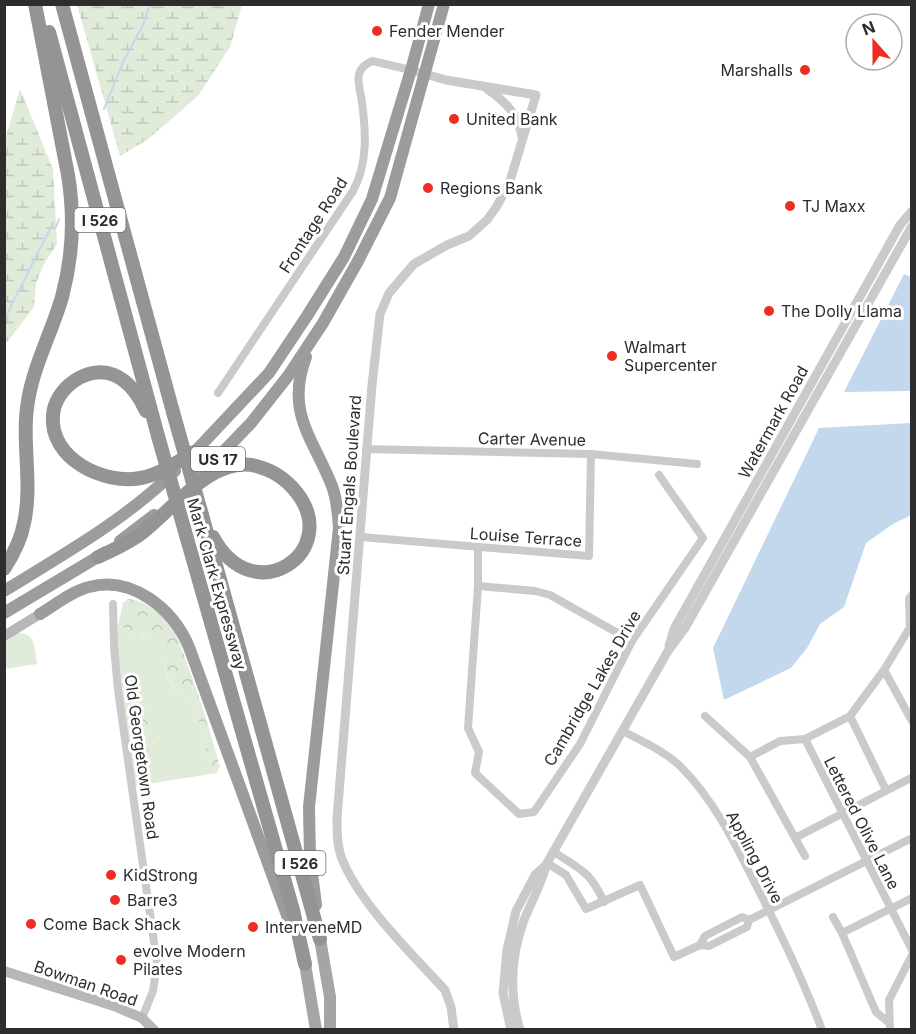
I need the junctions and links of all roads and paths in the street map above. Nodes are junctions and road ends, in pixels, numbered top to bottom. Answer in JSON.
{"nodes":[{"id":1,"x":35,"y":4,"type":"edge"},
{"id":2,"x":41,"y":4,"type":"edge"},
{"id":3,"x":62,"y":4,"type":"edge"},
{"id":4,"x":429,"y":4,"type":"edge"},
{"id":5,"x":444,"y":4,"type":"edge"},
{"id":6,"x":411,"y":70,"type":"junction"},
{"id":7,"x":425,"y":74,"type":"junction"},
{"id":8,"x":483,"y":86,"type":"junction"},
{"id":9,"x":523,"y":138,"type":"junction"},
{"id":10,"x":912,"y":211,"type":"edge"},
{"id":11,"x":912,"y":226,"type":"edge"},
{"id":12,"x":313,"y":337,"type":"junction"},
{"id":13,"x":218,"y":393,"type":"dead end"},
{"id":14,"x":158,"y":436,"type":"junction"},
{"id":15,"x":366,"y":449,"type":"junction"},
{"id":16,"x":194,"y":452,"type":"junction"},
{"id":17,"x":591,"y":454,"type":"junction"},
{"id":18,"x":697,"y":464,"type":"dead end"},
{"id":19,"x":660,"y":475,"type":"dead end"},
{"id":20,"x":202,"y":515,"type":"junction"},
{"id":21,"x":360,"y":537,"type":"junction"},
{"id":22,"x":478,"y":547,"type":"junction"},
{"id":23,"x":98,"y":557,"type":"junction"},
{"id":24,"x":4,"y":569,"type":"edge"},
{"id":25,"x":478,"y":586,"type":"junction"},
{"id":26,"x":4,"y":591,"type":"edge"},
{"id":27,"x":912,"y":595,"type":"edge"},
{"id":28,"x":113,"y":604,"type":"dead end"},
{"id":29,"x":4,"y":613,"type":"edge"},
{"id":30,"x":40,"y":614,"type":"joint"},
{"id":31,"x":911,"y":625,"type":"edge"},
{"id":32,"x":4,"y":636,"type":"edge"},
{"id":33,"x":632,"y":641,"type":"junction"},
{"id":34,"x":668,"y":651,"type":"junction"},
{"id":35,"x":884,"y":670,"type":"junction"},
{"id":36,"x":909,"y":709,"type":"edge"},
{"id":37,"x":705,"y":716,"type":"dead end"},
{"id":38,"x":850,"y":716,"type":"junction"},
{"id":39,"x":912,"y":721,"type":"edge"},
{"id":40,"x":623,"y":731,"type":"junction"},
{"id":41,"x":805,"y":739,"type":"junction"},
{"id":42,"x":750,"y":757,"type":"junction"},
{"id":43,"x":911,"y":778,"type":"edge"},
{"id":44,"x":886,"y":790,"type":"junction"},
{"id":45,"x":842,"y":814,"type":"junction"},
{"id":46,"x":795,"y":838,"type":"junction"},
{"id":47,"x":912,"y":838,"type":"edge"},
{"id":48,"x":554,"y":852,"type":"junction"},
{"id":49,"x":804,"y":856,"type":"dead end"},
{"id":50,"x":865,"y":861,"type":"junction"},
{"id":51,"x":547,"y":863,"type":"junction"},
{"id":52,"x":912,"y":898,"type":"edge"},
{"id":53,"x":604,"y":902,"type":"junction"},
{"id":54,"x":890,"y":908,"type":"junction"},
{"id":55,"x":768,"y":910,"type":"junction"},
{"id":56,"x":833,"y":917,"type":"dead end"},
{"id":57,"x":842,"y":933,"type":"junction"},
{"id":58,"x":320,"y":939,"type":"junction"},
{"id":59,"x":912,"y":950,"type":"edge"},
{"id":60,"x":912,"y":955,"type":"edge"},
{"id":61,"x":305,"y":964,"type":"junction"},
{"id":62,"x":4,"y":971,"type":"edge"},
{"id":63,"x":142,"y":1018,"type":"junction"},
{"id":64,"x":889,"y":1026,"type":"edge"},
{"id":65,"x":154,"y":1029,"type":"edge"},
{"id":66,"x":316,"y":1029,"type":"edge"},
{"id":67,"x":330,"y":1029,"type":"edge"},
{"id":68,"x":454,"y":1029,"type":"edge"},
{"id":69,"x":511,"y":1029,"type":"edge"},
{"id":70,"x":520,"y":1029,"type":"edge"},
{"id":71,"x":822,"y":1029,"type":"edge"}],
"edges":[{"from":1,"to":24,"type":"highway"},
{"from":2,"to":14,"type":"highway","name":"Mark Clark Expressway","number":"I 526"},
{"from":3,"to":20,"type":"highway","name":"Mark Clark Expressway","number":"I 526","bridge":true},
{"from":4,"to":6,"type":"highway","number":"US 17"},
{"from":5,"to":7,"type":"highway","number":"US 17"},
{"from":6,"to":7,"type":"street","name":"Stuart Engals Boulevard"},
{"from":6,"to":13,"type":"street","name":"Frontage Road"},
{"from":6,"to":16,"type":"highway","number":"US 17"},
{"from":7,"to":8,"type":"street","name":"Stuart Engals Boulevard"},
{"from":7,"to":12,"type":"highway","number":"US 17"},
{"from":8,"to":9,"type":"street"},
{"from":8,"to":9,"type":"street","name":"Stuart Engals Boulevard"},
{"from":9,"to":15,"type":"street","name":"Stuart Engals Boulevard"},
{"from":10,"to":34,"type":"street","name":"Watermark Road"},
{"from":11,"to":34,"type":"street","name":"Watermark Road"},
{"from":12,"to":23,"type":"highway","number":"US 17"},
{"from":12,"to":58,"type":"highway"},
{"from":14,"to":16,"type":"highway"},
{"from":14,"to":61,"type":"highway","name":"Mark Clark Expressway","bridge":true},
{"from":15,"to":17,"type":"street","name":"Carter Avenue"},
{"from":15,"to":21,"type":"street","name":"Stuart Engals Boulevard"},
{"from":16,"to":26,"type":"highway","number":"US 17"},
{"from":17,"to":18,"type":"street","name":"Carter Avenue"},
{"from":17,"to":22,"type":"street","name":"Louise Terrace"},
{"from":19,"to":33,"type":"street","name":"Cambridge Lakes Drive"},
{"from":20,"to":23,"type":"highway"},
{"from":20,"to":58,"type":"highway","name":"Mark Clark Expressway","number":"I 526"},
{"from":21,"to":22,"type":"street","name":"Louise Terrace"},
{"from":21,"to":68,"type":"street","name":"Stuart Engals Boulevard"},
{"from":22,"to":25,"type":"street","name":"Cambridge Lakes Drive"},
{"from":23,"to":29,"type":"highway","number":"US 17"},
{"from":25,"to":33,"type":"street"},
{"from":25,"to":33,"type":"street","name":"Cambridge Lakes Drive"},
{"from":27,"to":31,"type":"street"},
{"from":28,"to":63,"type":"street","name":"Old Georgetown Road"},
{"from":30,"to":32,"type":"main road"},
{"from":30,"to":61,"type":"highway"},
{"from":31,"to":35,"type":"street"},
{"from":34,"to":40,"type":"street","name":"Watermark Road"},
{"from":35,"to":36,"type":"street"},
{"from":35,"to":38,"type":"street"},
{"from":36,"to":39,"type":"street"},
{"from":37,"to":42,"type":"street"},
{"from":38,"to":41,"type":"street"},
{"from":38,"to":44,"type":"street"},
{"from":40,"to":48,"type":"street","name":"Watermark Road"},
{"from":40,"to":55,"type":"street","name":"Appling Drive"},
{"from":41,"to":42,"type":"street"},
{"from":41,"to":45,"type":"street","name":"Lettered Olive Lane"},
{"from":42,"to":46,"type":"street"},
{"from":43,"to":44,"type":"street"},
{"from":44,"to":45,"type":"street"},
{"from":45,"to":46,"type":"street"},
{"from":45,"to":50,"type":"street","name":"Lettered Olive Lane"},
{"from":46,"to":49,"type":"street"},
{"from":47,"to":50,"type":"street"},
{"from":48,"to":51,"type":"street","name":"Watermark Road"},
{"from":48,"to":53,"type":"street"},
{"from":50,"to":54,"type":"street","name":"Lettered Olive Lane"},
{"from":50,"to":55,"type":"street"},
{"from":51,"to":53,"type":"street"},
{"from":51,"to":69,"type":"street","name":"Watermark Road"},
{"from":51,"to":70,"type":"street","name":"Watermark Road"},
{"from":52,"to":54,"type":"street"},
{"from":53,"to":55,"type":"street"},
{"from":54,"to":57,"type":"street"},
{"from":54,"to":59,"type":"street","name":"Lettered Olive Lane"},
{"from":55,"to":71,"type":"street","name":"Appling Drive"},
{"from":56,"to":57,"type":"street"},
{"from":57,"to":64,"type":"street"},
{"from":58,"to":67,"type":"main road"},
{"from":60,"to":64,"type":"street"},
{"from":61,"to":66,"type":"main road"},
{"from":62,"to":63,"type":"main road","name":"Bowman Road"},
{"from":63,"to":65,"type":"main road","name":"Bowman Road"}]}
